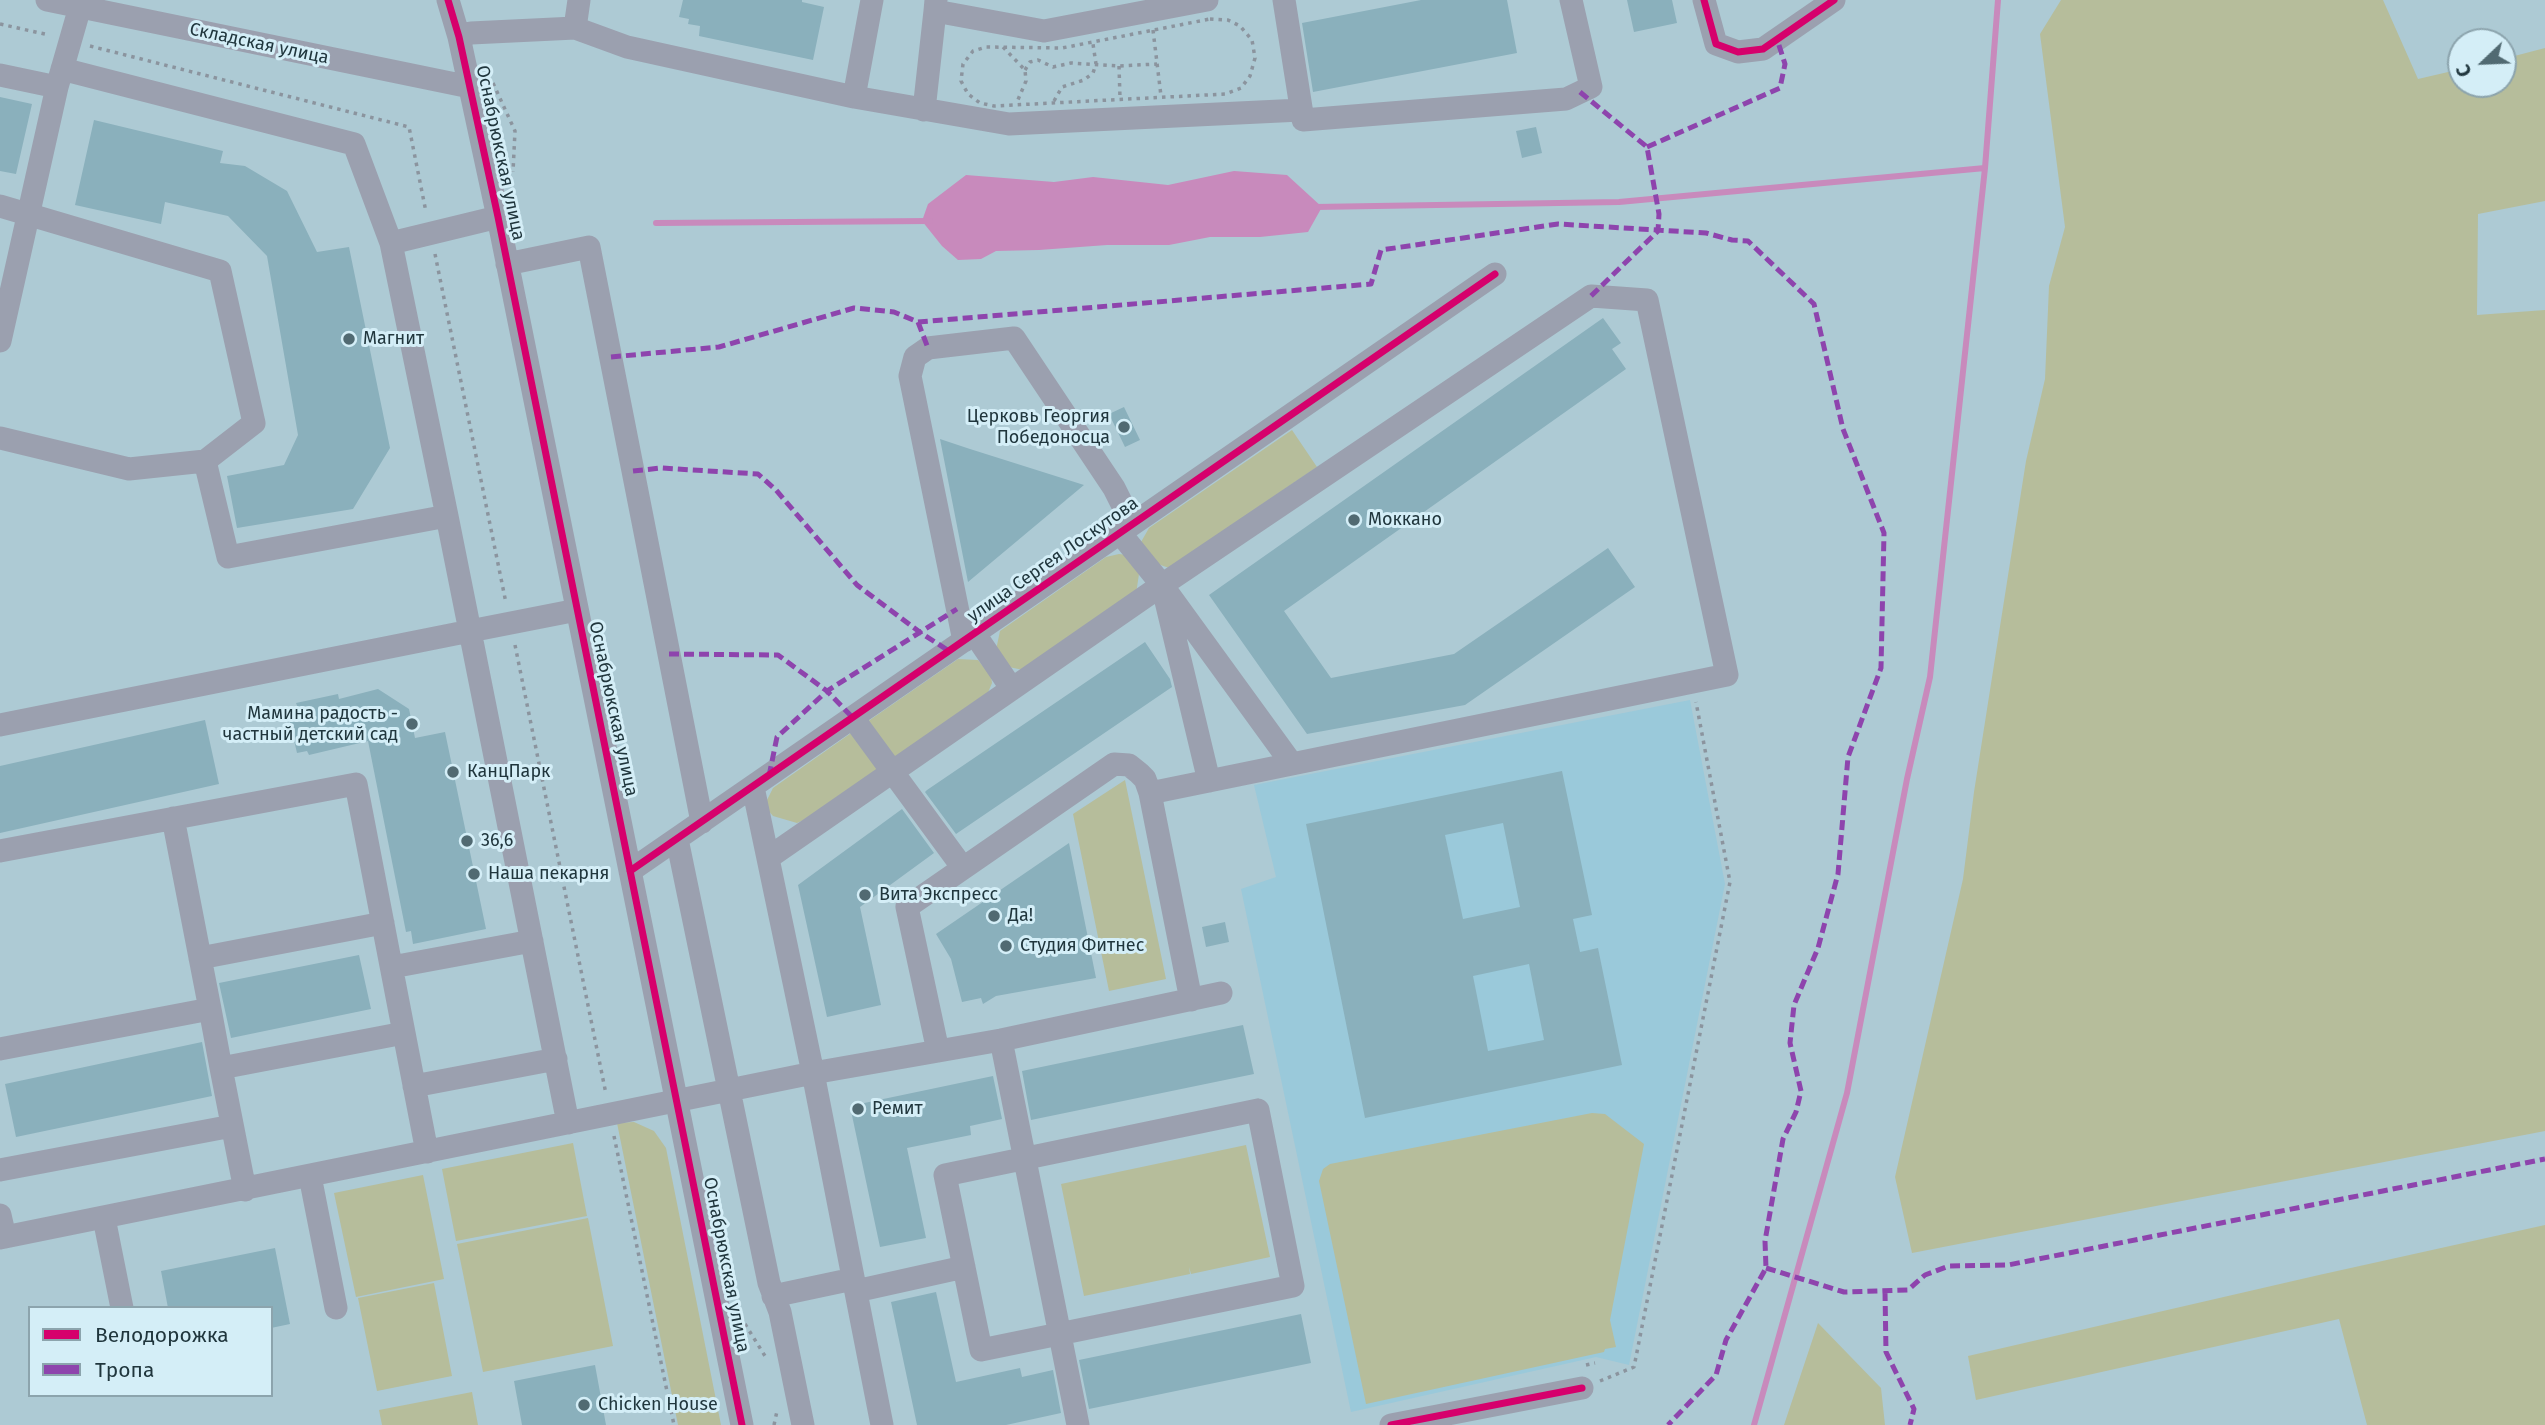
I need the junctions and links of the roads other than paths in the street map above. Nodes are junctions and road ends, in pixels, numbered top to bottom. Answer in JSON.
{"nodes":[{"id":1,"x":47,"y":0,"type":"edge"},
{"id":2,"x":448,"y":0,"type":"edge"},
{"id":3,"x":579,"y":0,"type":"edge"},
{"id":4,"x":872,"y":0,"type":"edge"},
{"id":5,"x":1207,"y":0,"type":"edge"},
{"id":6,"x":1284,"y":0,"type":"edge"},
{"id":7,"x":1571,"y":0,"type":"edge"},
{"id":8,"x":1704,"y":0,"type":"edge"},
{"id":9,"x":1834,"y":0,"type":"edge"},
{"id":10,"x":81,"y":3,"type":"edge"},
{"id":11,"x":935,"y":5,"type":"edge"},
{"id":12,"x":575,"y":27,"type":"junction"},
{"id":13,"x":459,"y":37,"type":"junction"},
{"id":14,"x":0,"y":75,"type":"edge"},
{"id":15,"x":60,"y":78,"type":"junction"},
{"id":16,"x":470,"y":87,"type":"junction"},
{"id":17,"x":854,"y":97,"type":"junction"},
{"id":18,"x":924,"y":110,"type":"junction"},
{"id":19,"x":1301,"y":110,"type":"junction"},
{"id":20,"x":0,"y":206,"type":"edge"},
{"id":21,"x":29,"y":213,"type":"junction"},
{"id":22,"x":498,"y":217,"type":"junction"},
{"id":23,"x":391,"y":243,"type":"junction"},
{"id":24,"x":507,"y":264,"type":"junction"},
{"id":25,"x":1495,"y":274,"type":"dead end"},
{"id":26,"x":1,"y":332,"type":"edge"},
{"id":27,"x":0,"y":438,"type":"edge"},
{"id":28,"x":205,"y":461,"type":"junction"},
{"id":29,"x":447,"y":516,"type":"junction"},
{"id":30,"x":1126,"y":529,"type":"junction"},
{"id":31,"x":1163,"y":585,"type":"junction"},
{"id":32,"x":577,"y":610,"type":"junction"},
{"id":33,"x":470,"y":631,"type":"junction"},
{"id":34,"x":969,"y":637,"type":"junction"},
{"id":35,"x":1012,"y":689,"type":"junction"},
{"id":36,"x":853,"y":718,"type":"junction"},
{"id":37,"x":0,"y":725,"type":"edge"},
{"id":38,"x":1292,"y":764,"type":"junction"},
{"id":39,"x":892,"y":772,"type":"junction"},
{"id":40,"x":1209,"y":781,"type":"junction"},
{"id":41,"x":753,"y":787,"type":"junction"},
{"id":42,"x":1150,"y":793,"type":"junction"},
{"id":43,"x":173,"y":818,"type":"junction"},
{"id":44,"x":702,"y":822,"type":"junction"},
{"id":45,"x":677,"y":839,"type":"junction"},
{"id":46,"x":0,"y":851,"type":"edge"},
{"id":47,"x":768,"y":858,"type":"junction"},
{"id":48,"x":963,"y":869,"type":"junction"},
{"id":49,"x":631,"y":871,"type":"junction"},
{"id":50,"x":383,"y":923,"type":"junction"},
{"id":51,"x":532,"y":941,"type":"junction"},
{"id":52,"x":200,"y":958,"type":"junction"},
{"id":53,"x":392,"y":967,"type":"junction"},
{"id":54,"x":1221,"y":993,"type":"dead end"},
{"id":55,"x":1191,"y":1000,"type":"junction"},
{"id":56,"x":210,"y":1009,"type":"junction"},
{"id":57,"x":404,"y":1032,"type":"junction"},
{"id":58,"x":1000,"y":1040,"type":"junction"},
{"id":59,"x":0,"y":1049,"type":"edge"},
{"id":60,"x":938,"y":1051,"type":"junction"},
{"id":61,"x":556,"y":1059,"type":"junction"},
{"id":62,"x":221,"y":1068,"type":"junction"},
{"id":63,"x":813,"y":1073,"type":"junction"},
{"id":64,"x":414,"y":1086,"type":"junction"},
{"id":65,"x":730,"y":1091,"type":"junction"},
{"id":66,"x":677,"y":1102,"type":"junction"},
{"id":67,"x":568,"y":1123,"type":"junction"},
{"id":68,"x":232,"y":1126,"type":"junction"},
{"id":69,"x":427,"y":1152,"type":"junction"},
{"id":70,"x":1024,"y":1158,"type":"junction"},
{"id":71,"x":0,"y":1170,"type":"edge"},
{"id":72,"x":310,"y":1176,"type":"junction"},
{"id":73,"x":244,"y":1190,"type":"junction"},
{"id":74,"x":104,"y":1218,"type":"junction"},
{"id":75,"x":2,"y":1230,"type":"edge"},
{"id":76,"x":964,"y":1267,"type":"junction"},
{"id":77,"x":854,"y":1285,"type":"junction"},
{"id":78,"x":774,"y":1296,"type":"junction"},
{"id":79,"x":122,"y":1306,"type":"edge"},
{"id":80,"x":336,"y":1308,"type":"dead end"},
{"id":81,"x":1059,"y":1334,"type":"junction"},
{"id":82,"x":1582,"y":1388,"type":"road end"},
{"id":83,"x":742,"y":1425,"type":"edge"},
{"id":84,"x":803,"y":1425,"type":"edge"},
{"id":85,"x":882,"y":1425,"type":"edge"},
{"id":86,"x":1078,"y":1425,"type":"edge"},
{"id":87,"x":1391,"y":1425,"type":"edge"}],
"edges":[{"from":1,"to":10,"type":"street","name":"Складская улица"},
{"from":2,"to":13,"type":"street","name":"Оснабрюкская улица"},
{"from":3,"to":12,"type":"street"},
{"from":4,"to":17,"type":"street"},
{"from":5,"to":11,"type":"street"},
{"from":6,"to":19,"type":"street"},
{"from":7,"to":19,"type":"street"},
{"from":8,"to":9,"type":"street"},
{"from":10,"to":15,"type":"street"},
{"from":10,"to":16,"type":"street","name":"Складская улица"},
{"from":11,"to":18,"type":"street"},
{"from":12,"to":13,"type":"street"},
{"from":12,"to":17,"type":"street"},
{"from":13,"to":16,"type":"street","name":"Оснабрюкская улица"},
{"from":14,"to":15,"type":"street"},
{"from":15,"to":21,"type":"street"},
{"from":15,"to":23,"type":"street"},
{"from":16,"to":22,"type":"street","name":"Оснабрюкская улица"},
{"from":17,"to":18,"type":"street"},
{"from":18,"to":19,"type":"street"},
{"from":20,"to":21,"type":"street"},
{"from":21,"to":26,"type":"street"},
{"from":21,"to":28,"type":"street"},
{"from":22,"to":23,"type":"street"},
{"from":22,"to":24,"type":"street","name":"Оснабрюкская улица"},
{"from":23,"to":29,"type":"street"},
{"from":24,"to":32,"type":"street","name":"Оснабрюкская улица"},
{"from":24,"to":44,"type":"street"},
{"from":25,"to":30,"type":"street","name":"улица Сергея Лоскутова"},
{"from":27,"to":28,"type":"street"},
{"from":28,"to":29,"type":"street"},
{"from":29,"to":33,"type":"street"},
{"from":30,"to":31,"type":"street"},
{"from":30,"to":34,"type":"street","name":"улица Сергея Лоскутова"},
{"from":30,"to":34,"type":"street"},
{"from":31,"to":35,"type":"street"},
{"from":31,"to":38,"type":"street"},
{"from":31,"to":38,"type":"street"},
{"from":31,"to":40,"type":"street"},
{"from":32,"to":33,"type":"street"},
{"from":32,"to":49,"type":"street","name":"Оснабрюкская улица"},
{"from":33,"to":37,"type":"street"},
{"from":33,"to":51,"type":"street"},
{"from":34,"to":35,"type":"street"},
{"from":34,"to":36,"type":"street","name":"улица Сергея Лоскутова"},
{"from":35,"to":39,"type":"street"},
{"from":36,"to":39,"type":"street"},
{"from":36,"to":41,"type":"street","name":"улица Сергея Лоскутова"},
{"from":38,"to":40,"type":"street"},
{"from":39,"to":47,"type":"street"},
{"from":39,"to":48,"type":"street"},
{"from":40,"to":42,"type":"street"},
{"from":41,"to":44,"type":"street","name":"улица Сергея Лоскутова"},
{"from":41,"to":47,"type":"street"},
{"from":42,"to":48,"type":"street"},
{"from":42,"to":55,"type":"street"},
{"from":43,"to":46,"type":"street"},
{"from":43,"to":50,"type":"street"},
{"from":43,"to":52,"type":"street"},
{"from":44,"to":45,"type":"street","name":"улица Сергея Лоскутова"},
{"from":45,"to":49,"type":"street","name":"улица Сергея Лоскутова"},
{"from":45,"to":65,"type":"street"},
{"from":47,"to":63,"type":"street"},
{"from":48,"to":60,"type":"street"},
{"from":49,"to":66,"type":"street","name":"Оснабрюкская улица"},
{"from":50,"to":52,"type":"street"},
{"from":50,"to":53,"type":"street"},
{"from":51,"to":53,"type":"street"},
{"from":51,"to":61,"type":"street"},
{"from":52,"to":56,"type":"street"},
{"from":53,"to":57,"type":"street"},
{"from":54,"to":55,"type":"street"},
{"from":55,"to":58,"type":"street"},
{"from":56,"to":59,"type":"street"},
{"from":56,"to":62,"type":"street"},
{"from":57,"to":62,"type":"street"},
{"from":57,"to":64,"type":"street"},
{"from":58,"to":60,"type":"street"},
{"from":58,"to":70,"type":"street"},
{"from":60,"to":63,"type":"street"},
{"from":61,"to":64,"type":"street"},
{"from":61,"to":67,"type":"street"},
{"from":62,"to":68,"type":"street"},
{"from":63,"to":65,"type":"street"},
{"from":63,"to":77,"type":"street"},
{"from":64,"to":69,"type":"street"},
{"from":65,"to":66,"type":"street"},
{"from":65,"to":78,"type":"street"},
{"from":66,"to":67,"type":"street"},
{"from":66,"to":83,"type":"street","name":"Оснабрюкская улица"},
{"from":67,"to":69,"type":"street"},
{"from":68,"to":71,"type":"street"},
{"from":68,"to":73,"type":"street"},
{"from":69,"to":72,"type":"street"},
{"from":70,"to":76,"type":"street"},
{"from":70,"to":81,"type":"street"},
{"from":70,"to":81,"type":"street"},
{"from":72,"to":73,"type":"street"},
{"from":72,"to":80,"type":"street"},
{"from":73,"to":74,"type":"street"},
{"from":74,"to":75,"type":"street"},
{"from":74,"to":79,"type":"street"},
{"from":76,"to":77,"type":"street"},
{"from":76,"to":81,"type":"street"},
{"from":77,"to":78,"type":"street"},
{"from":77,"to":85,"type":"street"},
{"from":78,"to":84,"type":"street"},
{"from":81,"to":86,"type":"street"},
{"from":82,"to":87,"type":"street"}]}
